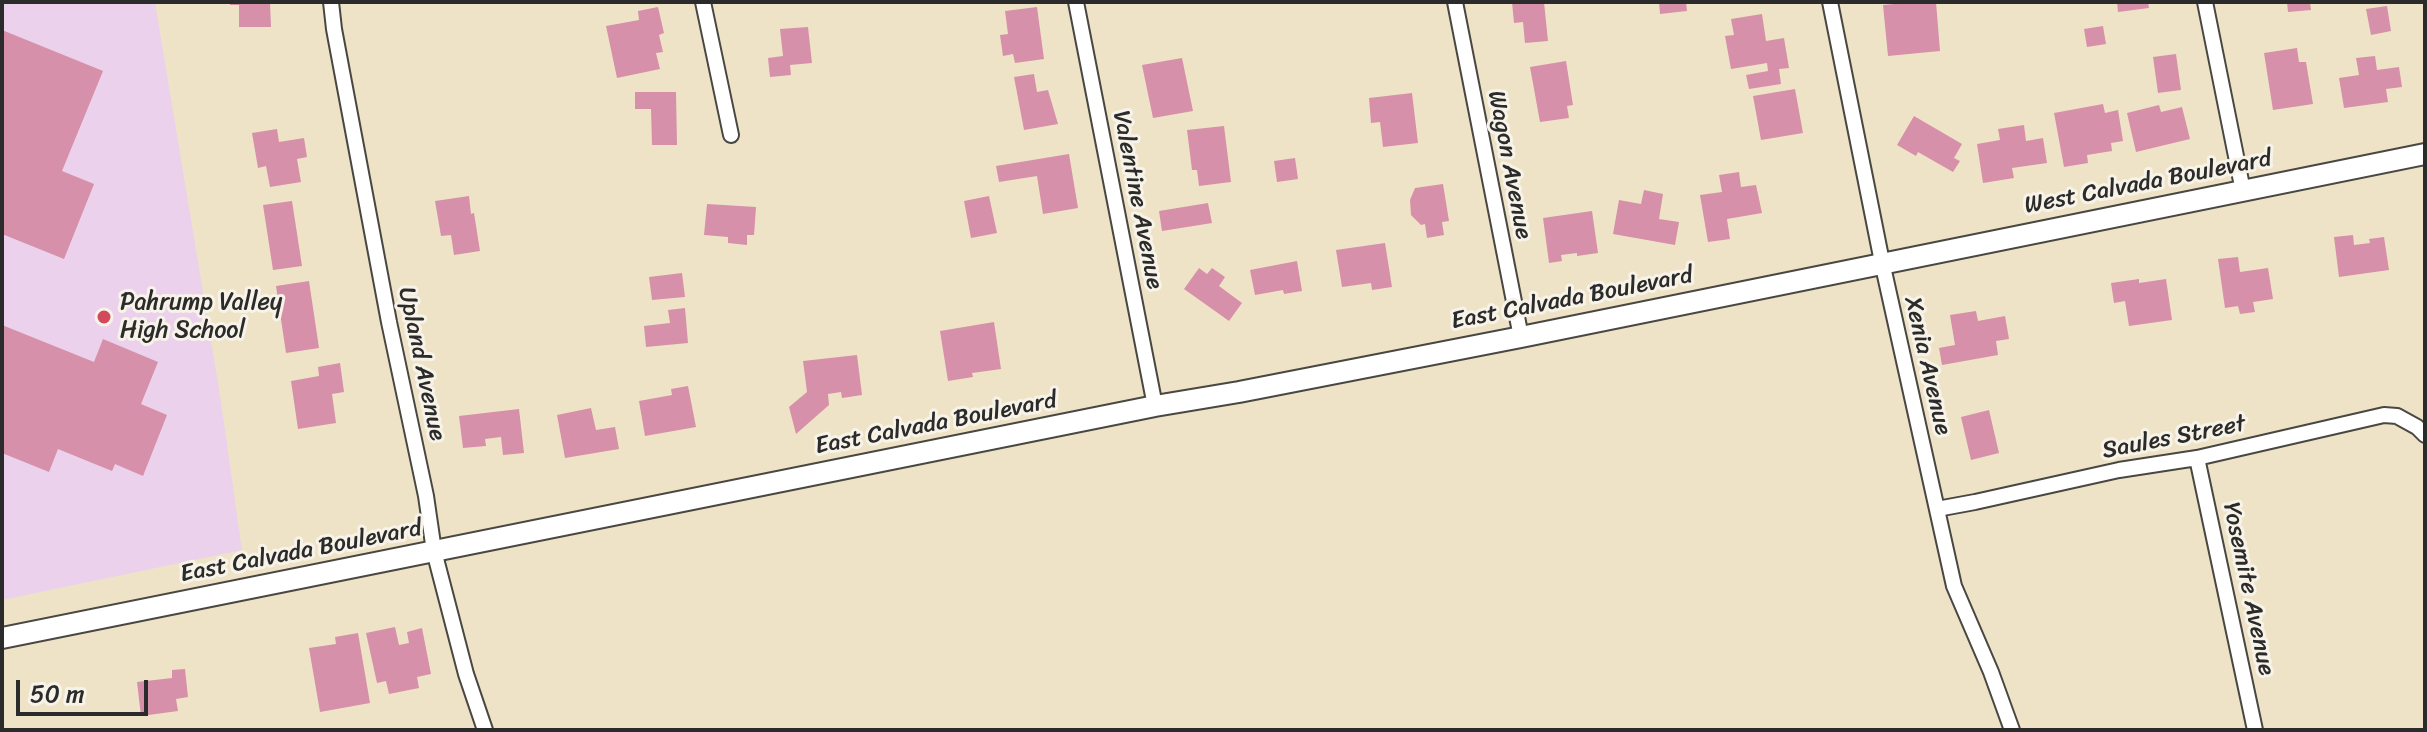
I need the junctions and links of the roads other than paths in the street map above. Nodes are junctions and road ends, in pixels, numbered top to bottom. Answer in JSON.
{"nodes":[{"id":1,"x":331,"y":2,"type":"edge"},
{"id":2,"x":703,"y":2,"type":"edge"},
{"id":3,"x":1076,"y":2,"type":"edge"},
{"id":4,"x":1455,"y":2,"type":"edge"},
{"id":5,"x":1830,"y":2,"type":"edge"},
{"id":6,"x":2205,"y":2,"type":"edge"},
{"id":7,"x":731,"y":135,"type":"dead end"},
{"id":8,"x":2425,"y":154,"type":"edge"},
{"id":9,"x":2243,"y":191,"type":"junction"},
{"id":10,"x":1882,"y":262,"type":"junction"},
{"id":11,"x":1521,"y":337,"type":"junction"},
{"id":12,"x":1155,"y":406,"type":"junction"},
{"id":13,"x":2421,"y":431,"type":"edge"},
{"id":14,"x":2197,"y":458,"type":"junction"},
{"id":15,"x":1937,"y":509,"type":"junction"},
{"id":16,"x":434,"y":551,"type":"junction"},
{"id":17,"x":2,"y":638,"type":"edge"},
{"id":18,"x":485,"y":730,"type":"edge"},
{"id":19,"x":2012,"y":730,"type":"edge"},
{"id":20,"x":2255,"y":730,"type":"edge"}],
"edges":[{"from":1,"to":16,"type":"street","name":"Upland Avenue"},
{"from":2,"to":7,"type":"street"},
{"from":3,"to":12,"type":"street","name":"Valentine Avenue"},
{"from":4,"to":11,"type":"street","name":"Wagon Avenue"},
{"from":5,"to":10,"type":"street","name":"Xenia Avenue"},
{"from":6,"to":9,"type":"street"},
{"from":8,"to":9,"type":"main road","name":"West Calvada Boulevard"},
{"from":9,"to":10,"type":"main road","name":"West Calvada Boulevard"},
{"from":10,"to":11,"type":"main road","name":"East Calvada Boulevard"},
{"from":10,"to":15,"type":"street","name":"Xenia Avenue"},
{"from":11,"to":12,"type":"main road","name":"East Calvada Boulevard"},
{"from":12,"to":16,"type":"main road","name":"East Calvada Boulevard"},
{"from":13,"to":14,"type":"street","name":"Saules Street"},
{"from":14,"to":15,"type":"street","name":"Saules Street"},
{"from":14,"to":20,"type":"street","name":"Yosemite Avenue"},
{"from":15,"to":19,"type":"street","name":"Xenia Avenue"},
{"from":16,"to":17,"type":"main road","name":"East Calvada Boulevard"},
{"from":16,"to":18,"type":"street","name":"Upland Avenue"}]}
